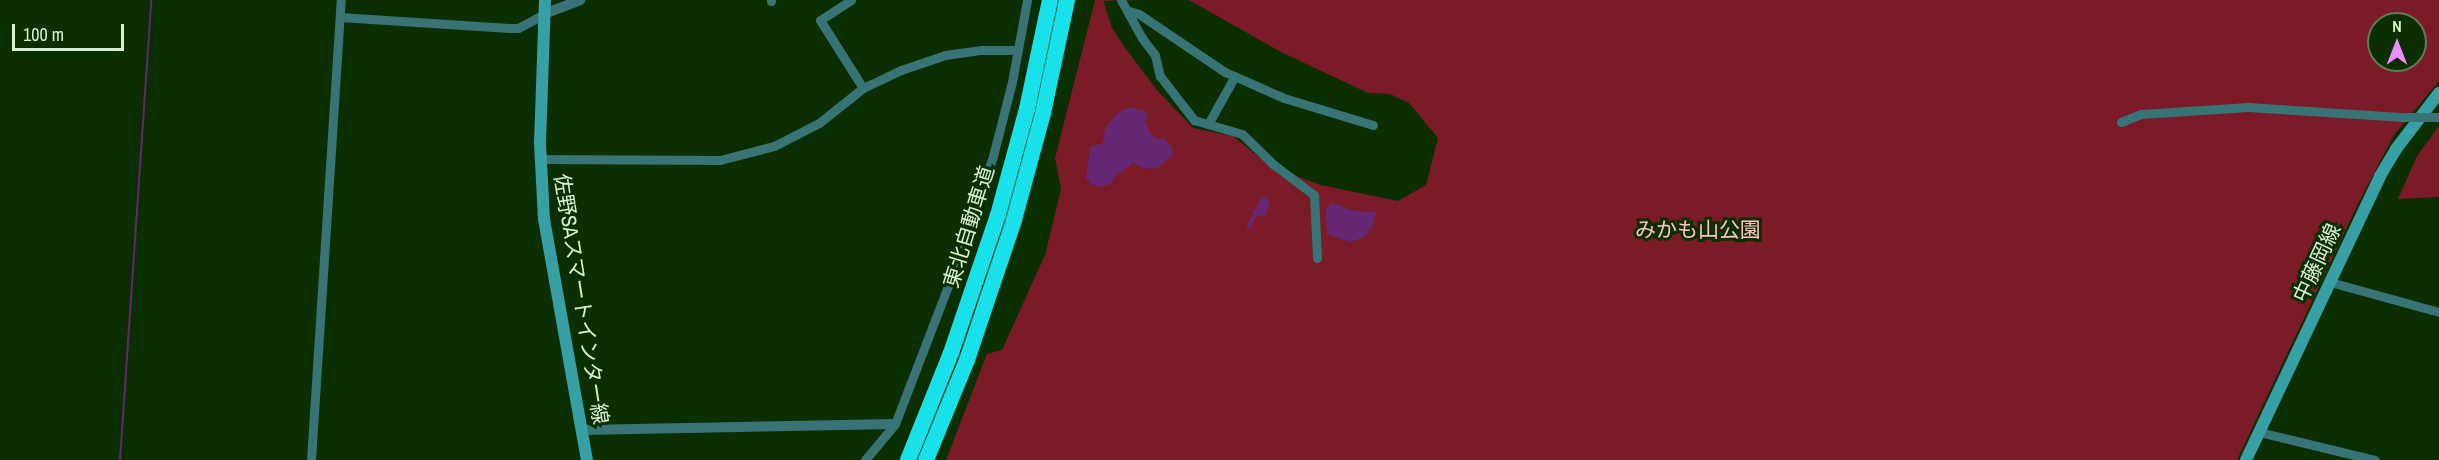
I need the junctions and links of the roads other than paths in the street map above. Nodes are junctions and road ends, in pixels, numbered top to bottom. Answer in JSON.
{"nodes":[{"id":1,"x":341,"y":0,"type":"edge"},
{"id":2,"x":545,"y":0,"type":"edge"},
{"id":3,"x":580,"y":0,"type":"edge"},
{"id":4,"x":851,"y":0,"type":"edge"},
{"id":5,"x":1027,"y":0,"type":"edge"},
{"id":6,"x":1050,"y":0,"type":"edge"},
{"id":7,"x":1067,"y":0,"type":"edge"},
{"id":8,"x":1121,"y":0,"type":"edge"},
{"id":9,"x":1129,"y":11,"type":"junction"},
{"id":10,"x":544,"y":14,"type":"junction"},
{"id":11,"x":340,"y":17,"type":"junction"},
{"id":12,"x":1018,"y":50,"type":"junction"},
{"id":13,"x":1235,"y":76,"type":"junction"},
{"id":14,"x":863,"y":88,"type":"junction"},
{"id":15,"x":2439,"y":93,"type":"edge"},
{"id":16,"x":2439,"y":117,"type":"edge"},
{"id":17,"x":2121,"y":122,"type":"dead end"},
{"id":18,"x":1208,"y":124,"type":"junction"},
{"id":19,"x":1373,"y":125,"type":"dead end"},
{"id":20,"x":540,"y":159,"type":"junction"},
{"id":21,"x":1317,"y":258,"type":"dead end"},
{"id":22,"x":2330,"y":282,"type":"junction"},
{"id":23,"x":2439,"y":312,"type":"edge"},
{"id":24,"x":896,"y":424,"type":"junction"},
{"id":25,"x":582,"y":430,"type":"junction"},
{"id":26,"x":2259,"y":432,"type":"junction"},
{"id":27,"x":311,"y":460,"type":"edge"},
{"id":28,"x":587,"y":460,"type":"edge"},
{"id":29,"x":865,"y":460,"type":"edge"},
{"id":30,"x":908,"y":460,"type":"edge"},
{"id":31,"x":926,"y":460,"type":"edge"},
{"id":32,"x":2246,"y":460,"type":"edge"},
{"id":33,"x":2375,"y":460,"type":"edge"}],
"edges":[{"from":1,"to":11,"type":"street"},
{"from":2,"to":10,"type":"main road","name":"佐野SAスマートインター線"},
{"from":3,"to":10,"type":"street"},
{"from":4,"to":14,"type":"street"},
{"from":5,"to":12,"type":"street"},
{"from":6,"to":30,"type":"highway","name":"東北自動車道"},
{"from":7,"to":31,"type":"highway","name":"東北自動車道"},
{"from":8,"to":9,"type":"street"},
{"from":9,"to":13,"type":"street"},
{"from":9,"to":18,"type":"street"},
{"from":10,"to":11,"type":"street"},
{"from":10,"to":20,"type":"main road","name":"佐野SAスマートインター線"},
{"from":11,"to":27,"type":"street"},
{"from":12,"to":14,"type":"street"},
{"from":12,"to":24,"type":"street"},
{"from":13,"to":18,"type":"street"},
{"from":13,"to":19,"type":"street"},
{"from":14,"to":20,"type":"street"},
{"from":15,"to":22,"type":"main road","name":"中藤岡線"},
{"from":16,"to":17,"type":"street","bridge":true},
{"from":18,"to":21,"type":"street"},
{"from":20,"to":25,"type":"main road","name":"佐野SAスマートインター線"},
{"from":22,"to":23,"type":"street"},
{"from":22,"to":26,"type":"main road","name":"中藤岡線"},
{"from":24,"to":25,"type":"street"},
{"from":24,"to":29,"type":"street"},
{"from":25,"to":28,"type":"main road","name":"佐野SAスマートインター線"},
{"from":26,"to":32,"type":"main road","name":"中藤岡線"},
{"from":26,"to":33,"type":"street"}]}
